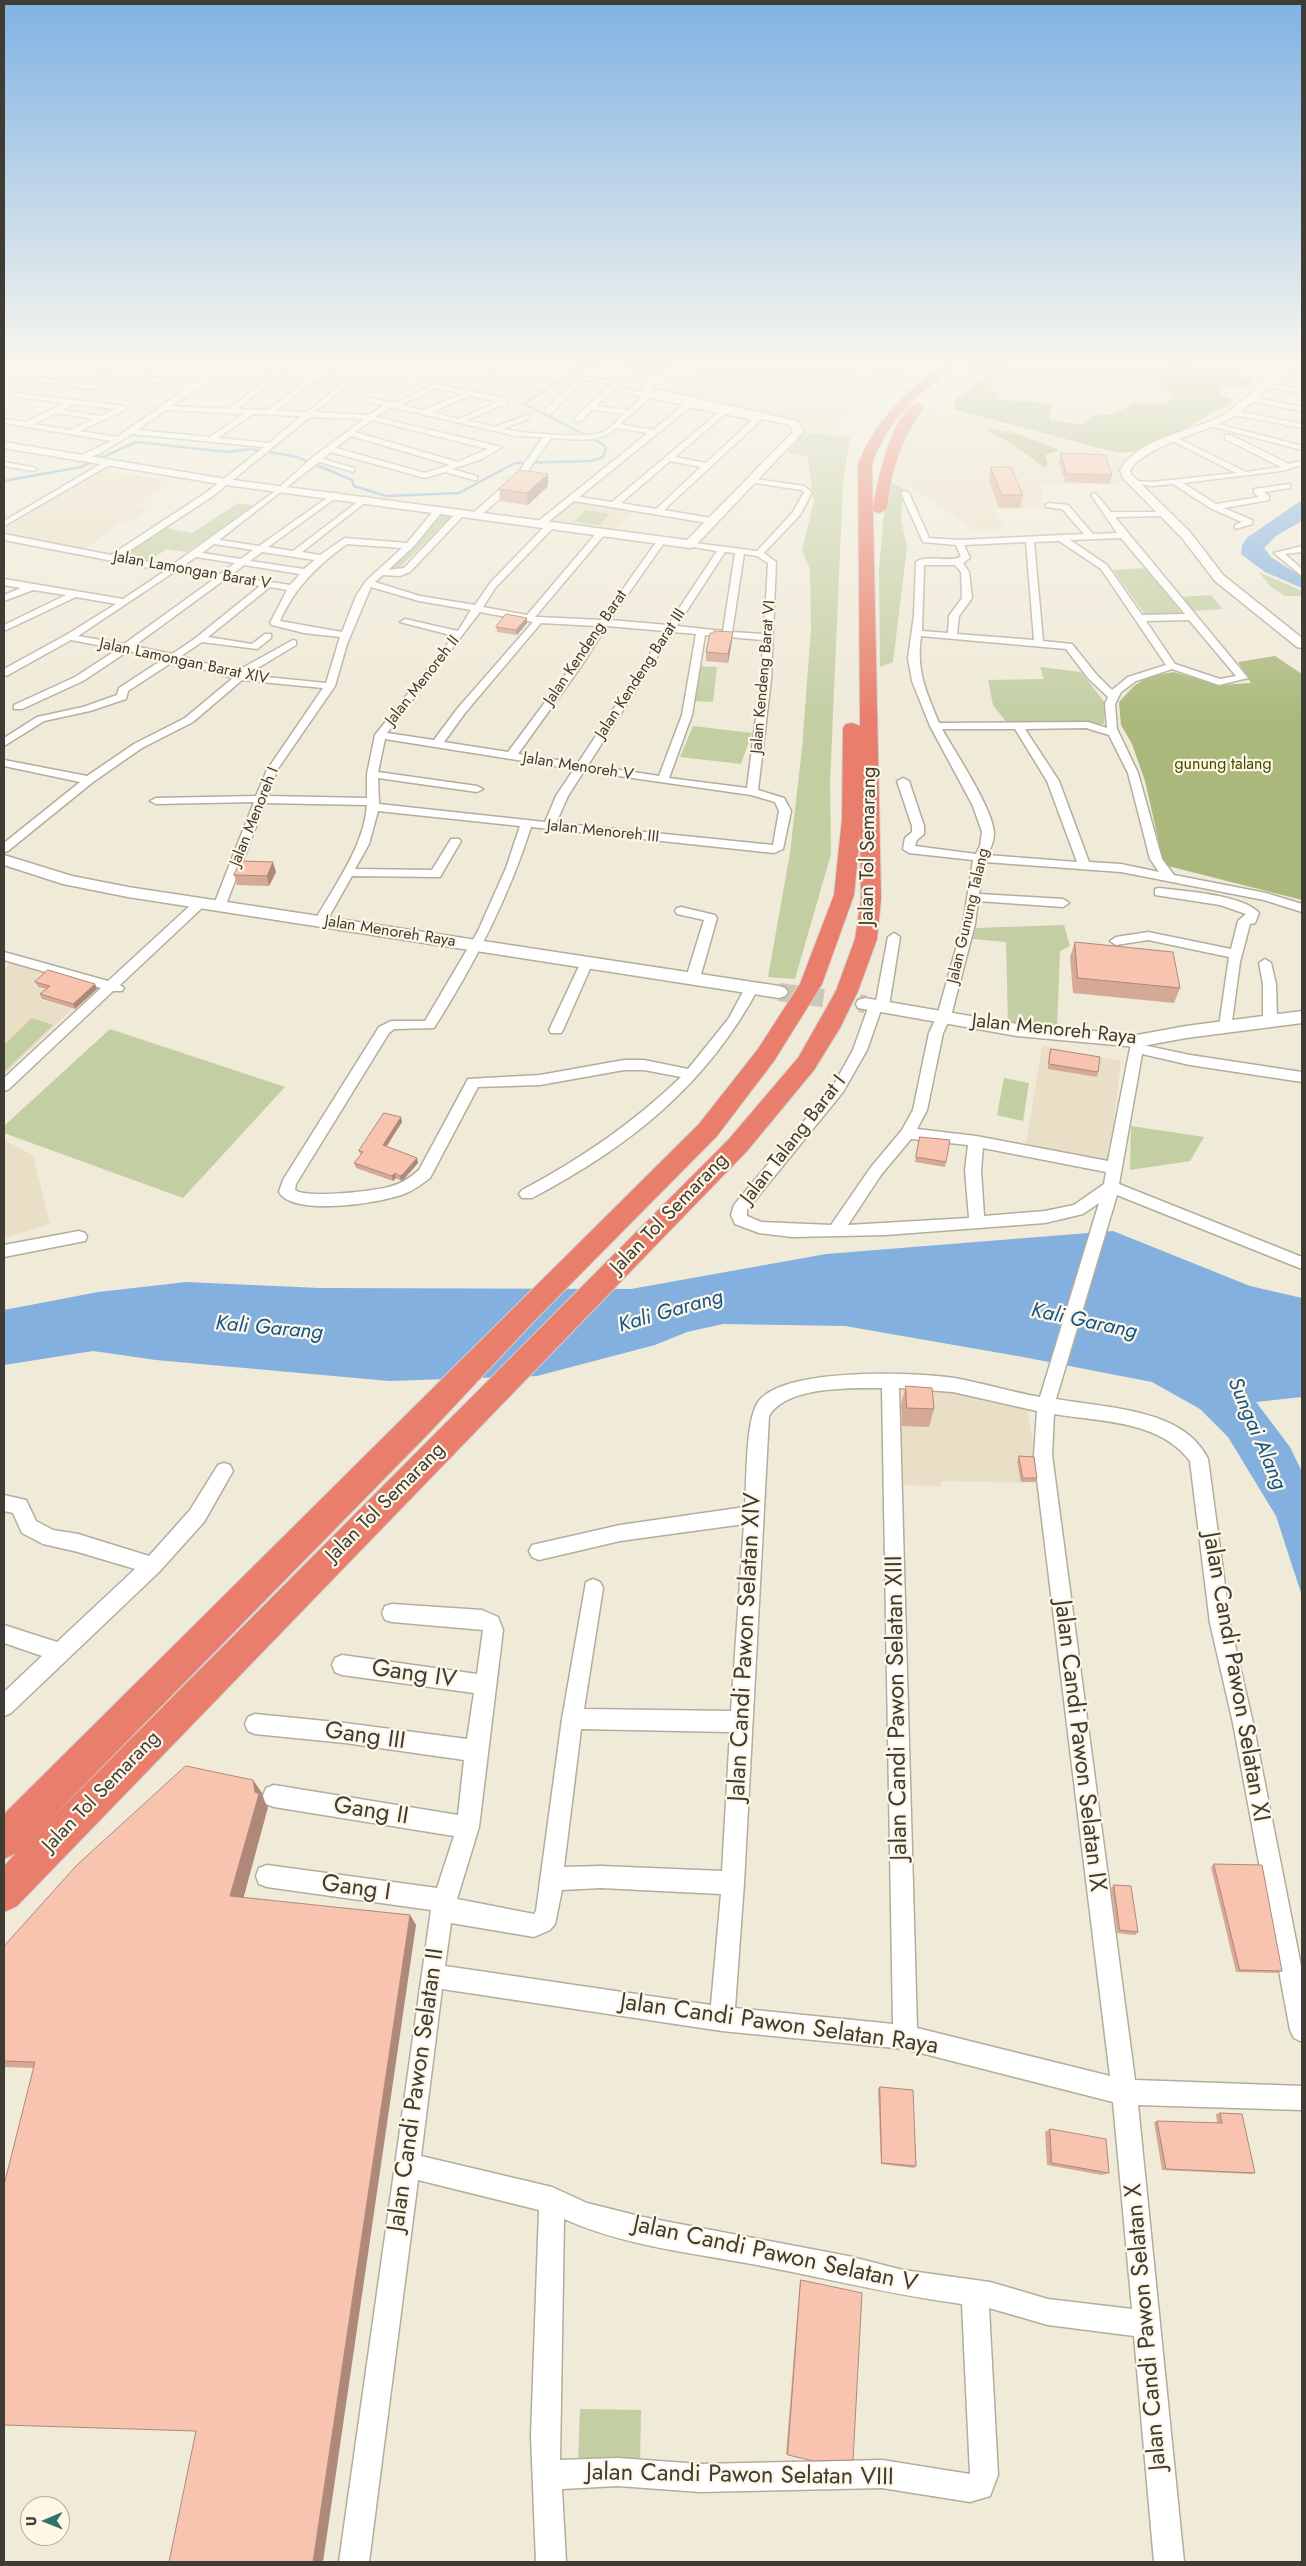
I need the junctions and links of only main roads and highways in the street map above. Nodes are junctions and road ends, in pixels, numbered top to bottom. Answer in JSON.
{"nodes":[{"id":1,"x":242,"y":484,"type":"edge"},
{"id":2,"x":749,"y":484,"type":"edge"},
{"id":3,"x":848,"y":484,"type":"edge"},
{"id":4,"x":865,"y":484,"type":"edge"},
{"id":5,"x":883,"y":484,"type":"edge"},
{"id":6,"x":1140,"y":484,"type":"edge"},
{"id":7,"x":866,"y":613,"type":"junction"},
{"id":8,"x":1302,"y":644,"type":"edge"},
{"id":9,"x":4,"y":860,"type":"edge"},
{"id":10,"x":779,"y":992,"type":"tunnel mouth"},
{"id":11,"x":874,"y":1005,"type":"tunnel mouth"},
{"id":12,"x":1302,"y":1017,"type":"edge"},
{"id":13,"x":4,"y":1840,"type":"edge"},
{"id":14,"x":4,"y":1893,"type":"edge"}],
"edges":[{"from":1,"to":2,"type":"main road"},
{"from":3,"to":13,"type":"highway","name":"Jalan Tol Semarang"},
{"from":4,"to":7,"type":"highway","name":"Jalan Tol Semarang"},
{"from":5,"to":7,"type":"highway"},
{"from":6,"to":8,"type":"main road"},
{"from":7,"to":14,"type":"highway","name":"Jalan Tol Semarang"},
{"from":9,"to":10,"type":"main road","name":"Jalan Menoreh Raya"},
{"from":11,"to":12,"type":"main road","name":"Jalan Menoreh Raya"}]}
